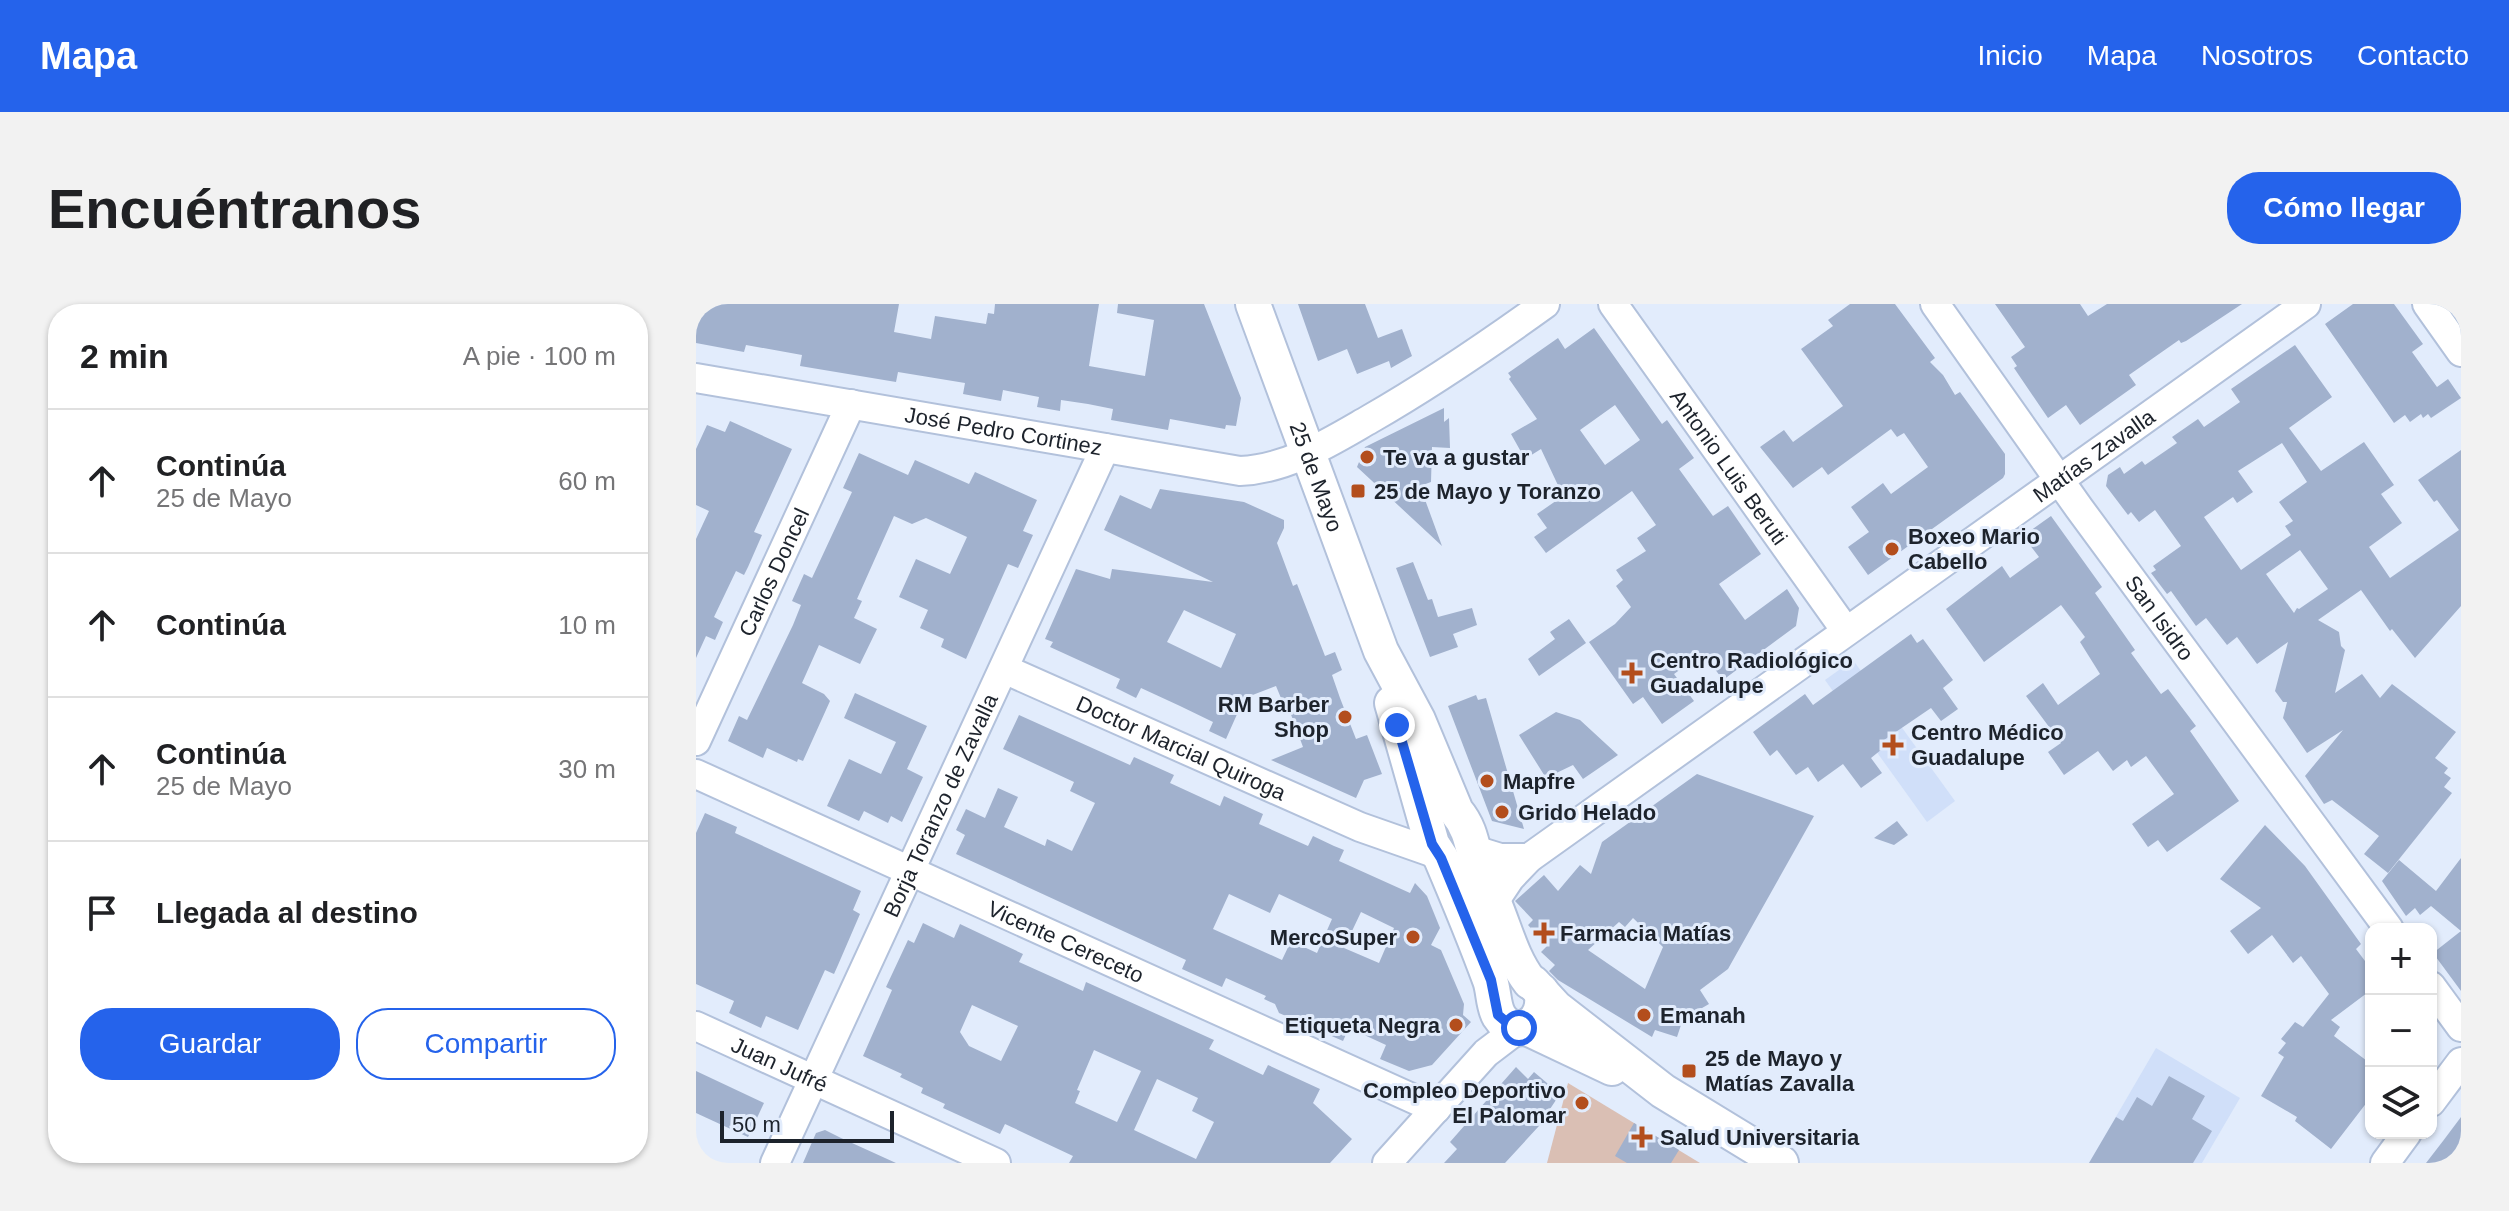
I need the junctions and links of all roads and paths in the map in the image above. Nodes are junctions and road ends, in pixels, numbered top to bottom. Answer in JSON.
{"nodes":[{"id":1,"x":1253,"y":304,"type":"edge"},
{"id":2,"x":1545,"y":304,"type":"edge"},
{"id":3,"x":1613,"y":304,"type":"edge"},
{"id":4,"x":1935,"y":304,"type":"edge"},
{"id":5,"x":2306,"y":304,"type":"edge"},
{"id":6,"x":2427,"y":304,"type":"edge"},
{"id":7,"x":2461,"y":352,"type":"edge"},
{"id":8,"x":696,"y":378,"type":"edge"},
{"id":9,"x":851,"y":404,"type":"junction"},
{"id":10,"x":1105,"y":448,"type":"junction"},
{"id":11,"x":1308,"y":453,"type":"junction"},
{"id":12,"x":2058,"y":479,"type":"junction"},
{"id":13,"x":1846,"y":631,"type":"junction"},
{"id":14,"x":1004,"y":669,"type":"junction"},
{"id":15,"x":696,"y":741,"type":"edge"},
{"id":16,"x":696,"y":774,"type":"edge"},
{"id":17,"x":1437,"y":834,"type":"junction"},
{"id":18,"x":1474,"y":852,"type":"junction"},
{"id":19,"x":1529,"y":858,"type":"junction"},
{"id":20,"x":910,"y":871,"type":"junction"},
{"id":21,"x":1494,"y":902,"type":"junction"},
{"id":22,"x":2385,"y":923,"type":"edge"},
{"id":23,"x":1536,"y":986,"type":"junction"},
{"id":24,"x":2437,"y":994,"type":"edge"},
{"id":25,"x":1509,"y":1018,"type":"junction"},
{"id":26,"x":696,"y":1026,"type":"edge"},
{"id":27,"x":2461,"y":1027,"type":"edge"},
{"id":28,"x":2461,"y":1062,"type":"edge"},
{"id":29,"x":813,"y":1080,"type":"junction"},
{"id":30,"x":1663,"y":1091,"type":"junction"},
{"id":31,"x":2437,"y":1094,"type":"edge"},
{"id":32,"x":1436,"y":1109,"type":"junction"},
{"id":33,"x":2403,"y":1139,"type":"edge"},
{"id":34,"x":775,"y":1163,"type":"edge"},
{"id":35,"x":996,"y":1163,"type":"edge"},
{"id":36,"x":1387,"y":1163,"type":"edge"},
{"id":37,"x":1781,"y":1163,"type":"edge"},
{"id":38,"x":2385,"y":1163,"type":"edge"}],
"edges":[{"from":1,"to":11,"type":"street","name":"25 de Mayo"},
{"from":2,"to":11,"type":"street"},
{"from":3,"to":13,"type":"street","name":"Antonio Luis Beruti"},
{"from":4,"to":12,"type":"street","name":"San Isidro"},
{"from":5,"to":12,"type":"street","name":"Matías Zavalla"},
{"from":6,"to":7,"type":"street"},
{"from":8,"to":9,"type":"street","name":"José Pedro Cortinez"},
{"from":9,"to":10,"type":"street","name":"José Pedro Cortinez"},
{"from":9,"to":15,"type":"street","name":"Carlos Doncel"},
{"from":10,"to":11,"type":"street","name":"José Pedro Cortinez"},
{"from":10,"to":14,"type":"street","name":"Borja Toranzo de Zavalla"},
{"from":11,"to":17,"type":"street","name":"25 de Mayo"},
{"from":12,"to":13,"type":"street","name":"Matías Zavalla"},
{"from":12,"to":22,"type":"street","name":"San Isidro"},
{"from":13,"to":19,"type":"street","name":"Matías Zavalla"},
{"from":14,"to":17,"type":"street","name":"Doctor Marcial Quiroga"},
{"from":14,"to":20,"type":"street","name":"Borja Toranzo de Zavalla"},
{"from":16,"to":20,"type":"street","name":"Vicente Cereceto"},
{"from":17,"to":18,"type":"street"},
{"from":17,"to":18,"type":"street"},
{"from":17,"to":25,"type":"street","name":"25 de Mayo"},
{"from":18,"to":19,"type":"street"},
{"from":18,"to":21,"type":"street"},
{"from":19,"to":21,"type":"street","name":"Matías Zavalla"},
{"from":20,"to":29,"type":"street","name":"Borja Toranzo de Zavalla"},
{"from":20,"to":32,"type":"street","name":"Vicente Cereceto"},
{"from":21,"to":23,"type":"street"},
{"from":23,"to":25,"type":"street"},
{"from":23,"to":30,"type":"street"},
{"from":24,"to":27,"type":"street"},
{"from":25,"to":30,"type":"street"},
{"from":25,"to":32,"type":"street"},
{"from":26,"to":29,"type":"street","name":"Juan Jufré"},
{"from":28,"to":31,"type":"street"},
{"from":29,"to":34,"type":"street","name":"Borja Toranzo de Zavalla"},
{"from":29,"to":35,"type":"street","name":"Juan Jufré"},
{"from":30,"to":37,"type":"street"},
{"from":32,"to":36,"type":"street"},
{"from":33,"to":38,"type":"street"}]}
